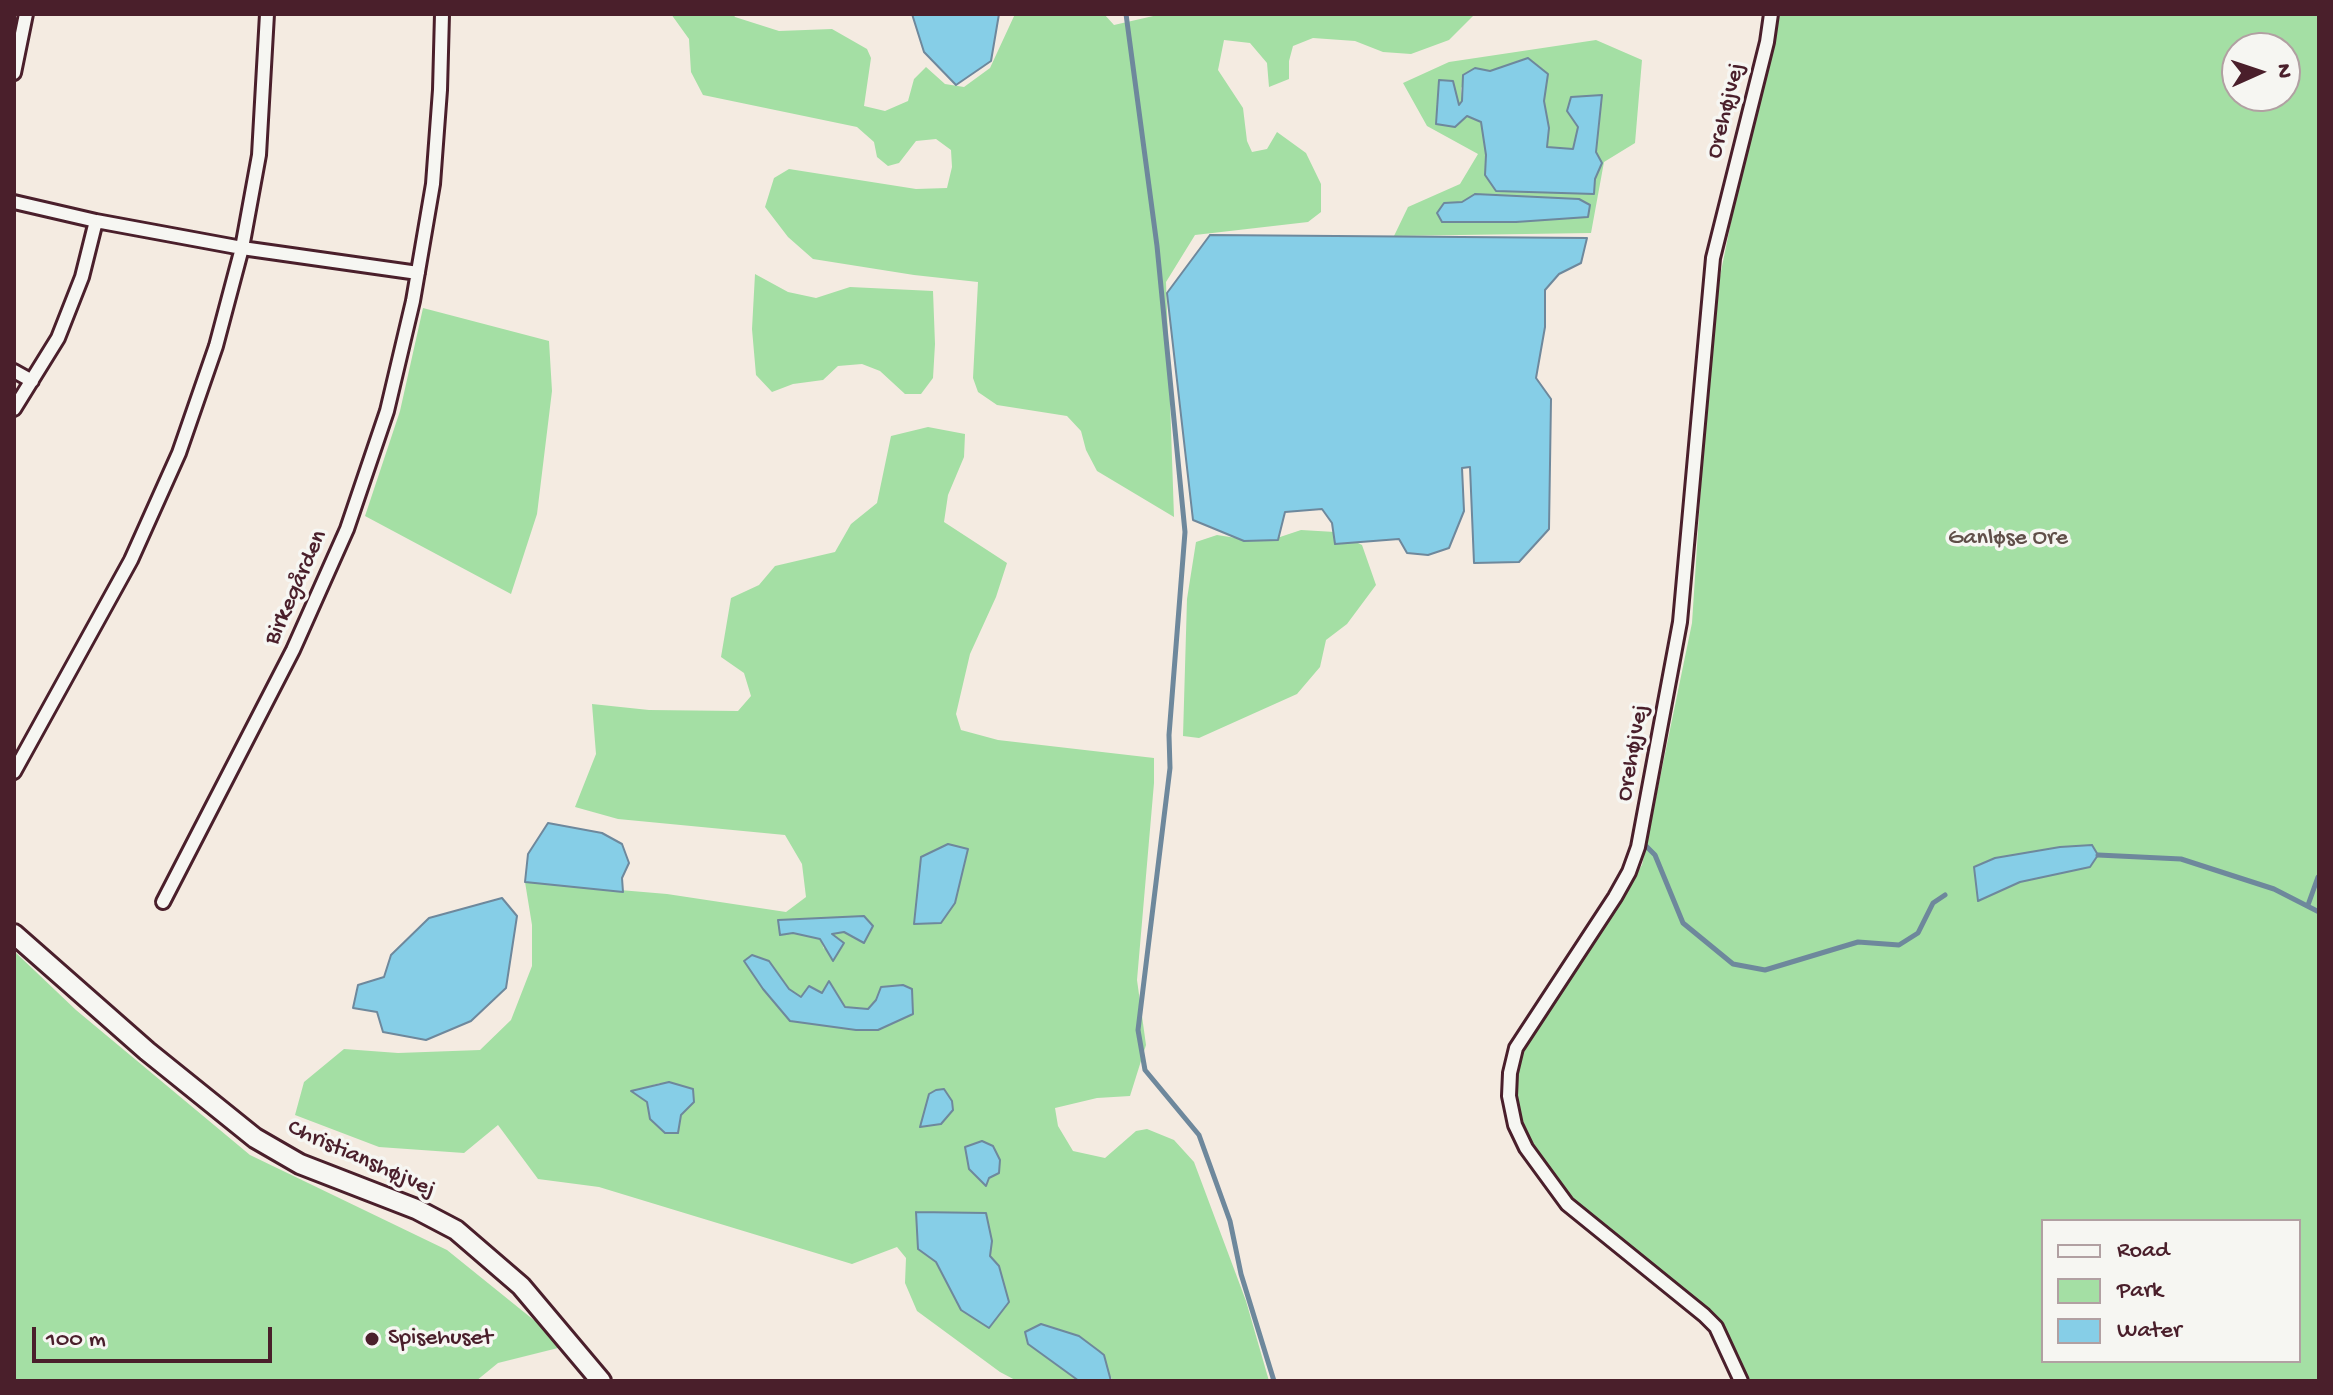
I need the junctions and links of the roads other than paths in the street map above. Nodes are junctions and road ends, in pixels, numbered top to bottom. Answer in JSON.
{"nodes":[{"id":1,"x":26,"y":14,"type":"edge"},
{"id":2,"x":267,"y":14,"type":"edge"},
{"id":3,"x":442,"y":14,"type":"edge"},
{"id":4,"x":1771,"y":14,"type":"edge"},
{"id":5,"x":14,"y":73,"type":"edge"},
{"id":6,"x":14,"y":202,"type":"edge"},
{"id":7,"x":96,"y":221,"type":"junction"},
{"id":8,"x":242,"y":248,"type":"junction"},
{"id":9,"x":418,"y":273,"type":"junction"},
{"id":10,"x":14,"y":371,"type":"edge"},
{"id":11,"x":32,"y":381,"type":"junction"},
{"id":12,"x":14,"y":409,"type":"edge"},
{"id":13,"x":14,"y":772,"type":"edge"},
{"id":14,"x":163,"y":902,"type":"dead end"},
{"id":15,"x":14,"y":934,"type":"edge"},
{"id":16,"x":601,"y":1381,"type":"edge"},
{"id":17,"x":1741,"y":1381,"type":"edge"}],
"edges":[{"from":1,"to":5,"type":"street"},
{"from":2,"to":8,"type":"street"},
{"from":3,"to":9,"type":"street","name":"Birkegården"},
{"from":4,"to":17,"type":"street","name":"Orehøjvej"},
{"from":6,"to":7,"type":"street"},
{"from":7,"to":8,"type":"street"},
{"from":7,"to":11,"type":"street"},
{"from":8,"to":9,"type":"street"},
{"from":8,"to":13,"type":"street"},
{"from":9,"to":14,"type":"street","name":"Birkegården"},
{"from":10,"to":11,"type":"street"},
{"from":11,"to":12,"type":"street"},
{"from":15,"to":16,"type":"street","name":"Christianshøjvej"}]}
